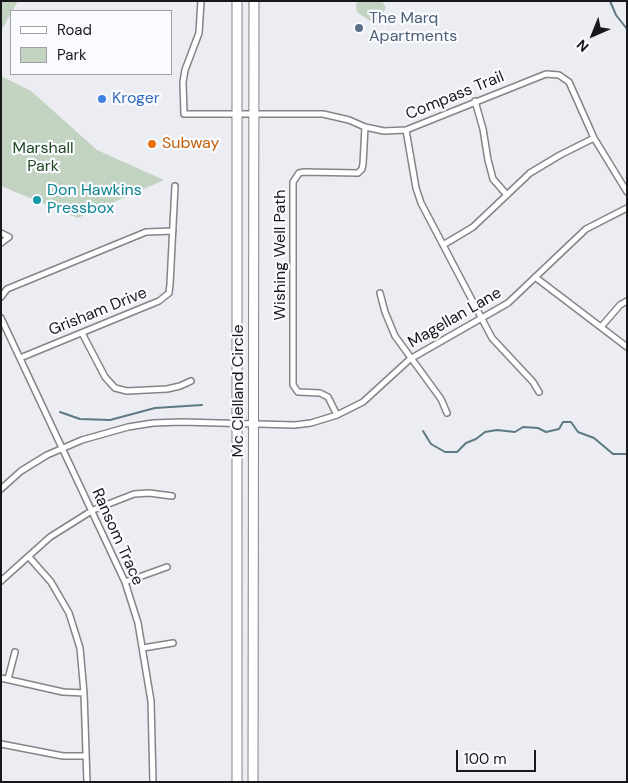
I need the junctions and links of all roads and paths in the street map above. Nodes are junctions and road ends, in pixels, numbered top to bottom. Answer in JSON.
{"nodes":[{"id":1,"x":201,"y":1,"type":"edge"},
{"id":2,"x":238,"y":1,"type":"edge"},
{"id":3,"x":254,"y":1,"type":"edge"},
{"id":4,"x":475,"y":101,"type":"junction"},
{"id":5,"x":237,"y":114,"type":"junction"},
{"id":6,"x":254,"y":114,"type":"junction"},
{"id":7,"x":365,"y":127,"type":"junction"},
{"id":8,"x":406,"y":130,"type":"junction"},
{"id":9,"x":594,"y":138,"type":"junction"},
{"id":10,"x":175,"y":186,"type":"dead end"},
{"id":11,"x":627,"y":192,"type":"edge"},
{"id":12,"x":506,"y":195,"type":"junction"},
{"id":13,"x":627,"y":208,"type":"edge"},
{"id":14,"x":173,"y":231,"type":"junction"},
{"id":15,"x":1,"y":232,"type":"edge"},
{"id":16,"x":1,"y":243,"type":"edge"},
{"id":17,"x":442,"y":245,"type":"junction"},
{"id":18,"x":535,"y":277,"type":"junction"},
{"id":19,"x":380,"y":293,"type":"dead end"},
{"id":20,"x":1,"y":297,"type":"edge"},
{"id":21,"x":627,"y":301,"type":"edge"},
{"id":22,"x":1,"y":318,"type":"edge"},
{"id":23,"x":480,"y":318,"type":"junction"},
{"id":24,"x":601,"y":327,"type":"junction"},
{"id":25,"x":82,"y":333,"type":"junction"},
{"id":26,"x":627,"y":347,"type":"edge"},
{"id":27,"x":20,"y":358,"type":"junction"},
{"id":28,"x":410,"y":359,"type":"junction"},
{"id":29,"x":191,"y":381,"type":"dead end"},
{"id":30,"x":539,"y":392,"type":"dead end"},
{"id":31,"x":447,"y":413,"type":"dead end"},
{"id":32,"x":337,"y":415,"type":"junction"},
{"id":33,"x":237,"y":424,"type":"junction"},
{"id":34,"x":254,"y":425,"type":"junction"},
{"id":35,"x":63,"y":448,"type":"junction"},
{"id":36,"x":2,"y":486,"type":"edge"},
{"id":37,"x":172,"y":496,"type":"dead end"},
{"id":38,"x":93,"y":510,"type":"junction"},
{"id":39,"x":29,"y":557,"type":"junction"},
{"id":40,"x":167,"y":567,"type":"dead end"},
{"id":41,"x":1,"y":581,"type":"edge"},
{"id":42,"x":125,"y":582,"type":"junction"},
{"id":43,"x":173,"y":643,"type":"dead end"},
{"id":44,"x":143,"y":648,"type":"junction"},
{"id":45,"x":15,"y":652,"type":"dead end"},
{"id":46,"x":1,"y":678,"type":"edge"},
{"id":47,"x":8,"y":679,"type":"junction"},
{"id":48,"x":84,"y":693,"type":"junction"},
{"id":49,"x":1,"y":744,"type":"edge"},
{"id":50,"x":85,"y":756,"type":"junction"},
{"id":51,"x":86,"y":782,"type":"edge"},
{"id":52,"x":153,"y":782,"type":"edge"},
{"id":53,"x":237,"y":782,"type":"edge"},
{"id":54,"x":253,"y":782,"type":"edge"}],
"edges":[{"from":1,"to":5,"type":"street","name":"Compass Trail"},
{"from":2,"to":5,"type":"highway","name":"Mc Clelland Circle"},
{"from":3,"to":6,"type":"highway","name":"Mc Clelland Circle"},
{"from":4,"to":8,"type":"street","name":"Compass Trail"},
{"from":4,"to":9,"type":"street","name":"Compass Trail"},
{"from":4,"to":12,"type":"street"},
{"from":5,"to":6,"type":"street","name":"Compass Trail"},
{"from":5,"to":33,"type":"highway","name":"Mc Clelland Circle"},
{"from":6,"to":7,"type":"street","name":"Compass Trail"},
{"from":6,"to":34,"type":"highway","name":"Mc Clelland Circle"},
{"from":7,"to":8,"type":"street","name":"Compass Trail"},
{"from":7,"to":32,"type":"street","name":"Wishing Well Path"},
{"from":8,"to":17,"type":"street"},
{"from":9,"to":11,"type":"street"},
{"from":9,"to":12,"type":"street"},
{"from":10,"to":14,"type":"street","name":"Grisham Drive"},
{"from":12,"to":17,"type":"street"},
{"from":13,"to":18,"type":"street","name":"Magellan Lane"},
{"from":14,"to":20,"type":"street"},
{"from":14,"to":25,"type":"street","name":"Grisham Drive"},
{"from":15,"to":16,"type":"street"},
{"from":17,"to":23,"type":"street"},
{"from":18,"to":23,"type":"street","name":"Magellan Lane"},
{"from":18,"to":24,"type":"street"},
{"from":19,"to":28,"type":"street"},
{"from":21,"to":24,"type":"street"},
{"from":22,"to":27,"type":"street","name":"Ransom Trace"},
{"from":23,"to":28,"type":"street","name":"Magellan Lane"},
{"from":23,"to":30,"type":"street"},
{"from":24,"to":26,"type":"street"},
{"from":25,"to":27,"type":"street","name":"Grisham Drive"},
{"from":25,"to":29,"type":"street"},
{"from":27,"to":35,"type":"street","name":"Ransom Trace"},
{"from":28,"to":31,"type":"street"},
{"from":28,"to":32,"type":"street","name":"Magellan Lane"},
{"from":32,"to":34,"type":"street","name":"Magellan Lane"},
{"from":33,"to":34,"type":"street","name":"Magellan Lane"},
{"from":33,"to":35,"type":"street","name":"Magellan Lane"},
{"from":33,"to":53,"type":"highway","name":"Mc Clelland Circle"},
{"from":34,"to":54,"type":"highway","name":"Mc Clelland Circle"},
{"from":35,"to":36,"type":"street","name":"Magellan Lane"},
{"from":35,"to":38,"type":"street","name":"Ransom Trace"},
{"from":37,"to":38,"type":"street"},
{"from":38,"to":39,"type":"street"},
{"from":38,"to":42,"type":"street","name":"Ransom Trace"},
{"from":39,"to":41,"type":"street"},
{"from":39,"to":48,"type":"street"},
{"from":40,"to":42,"type":"street"},
{"from":42,"to":44,"type":"street","name":"Ransom Trace"},
{"from":43,"to":44,"type":"street"},
{"from":44,"to":52,"type":"street","name":"Ransom Trace"},
{"from":45,"to":47,"type":"street"},
{"from":46,"to":47,"type":"street"},
{"from":47,"to":48,"type":"street"},
{"from":48,"to":50,"type":"street"},
{"from":49,"to":50,"type":"street"},
{"from":50,"to":51,"type":"street"}]}
